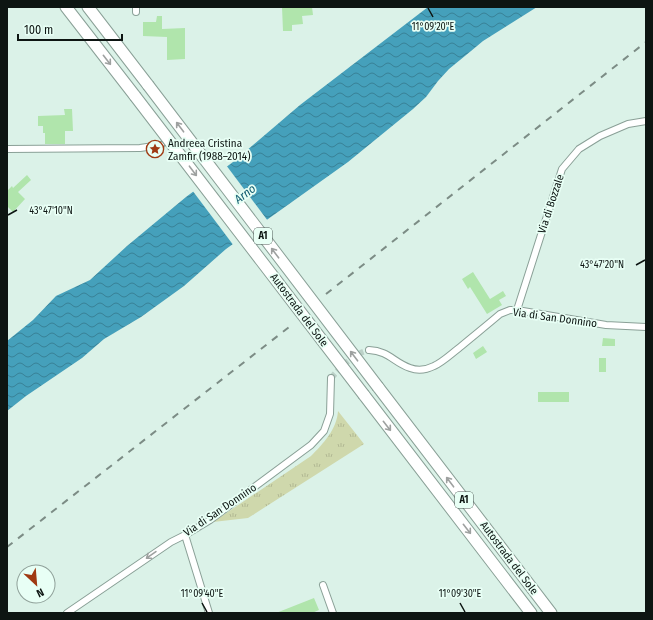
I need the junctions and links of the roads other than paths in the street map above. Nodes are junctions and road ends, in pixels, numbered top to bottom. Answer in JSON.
{"nodes":[{"id":1,"x":66,"y":7,"type":"edge"},
{"id":2,"x":88,"y":7,"type":"edge"},
{"id":3,"x":646,"y":121,"type":"edge"},
{"id":4,"x":161,"y":145,"type":"dead end"},
{"id":5,"x":7,"y":149,"type":"edge"},
{"id":6,"x":517,"y":310,"type":"junction"},
{"id":7,"x":646,"y":327,"type":"edge"},
{"id":8,"x":369,"y":350,"type":"tunnel mouth"},
{"id":9,"x":331,"y":378,"type":"tunnel mouth"},
{"id":10,"x":185,"y":535,"type":"junction"},
{"id":11,"x":323,"y":585,"type":"dead end"},
{"id":12,"x":67,"y":613,"type":"edge"},
{"id":13,"x":209,"y":613,"type":"edge"},
{"id":14,"x":333,"y":613,"type":"edge"},
{"id":15,"x":531,"y":613,"type":"edge"},
{"id":16,"x":551,"y":613,"type":"edge"}],
"edges":[{"from":1,"to":15,"type":"highway","name":"Autostrada del Sole","number":"A1","one_way":true,"bridge":true},
{"from":16,"to":2,"type":"highway","name":"Autostrada del Sole","number":"A1","one_way":true,"bridge":true},
{"from":3,"to":6,"type":"street","name":"Via di Bozzale"},
{"from":4,"to":5,"type":"street"},
{"from":6,"to":7,"type":"street","name":"Via di San Donnino"},
{"from":6,"to":8,"type":"street","name":"Via di San Donnino"},
{"from":9,"to":10,"type":"street","name":"Via di San Donnino"},
{"from":10,"to":12,"type":"street","name":"Via di San Donnino","one_way":true},
{"from":10,"to":13,"type":"street"},
{"from":11,"to":14,"type":"street"}]}
